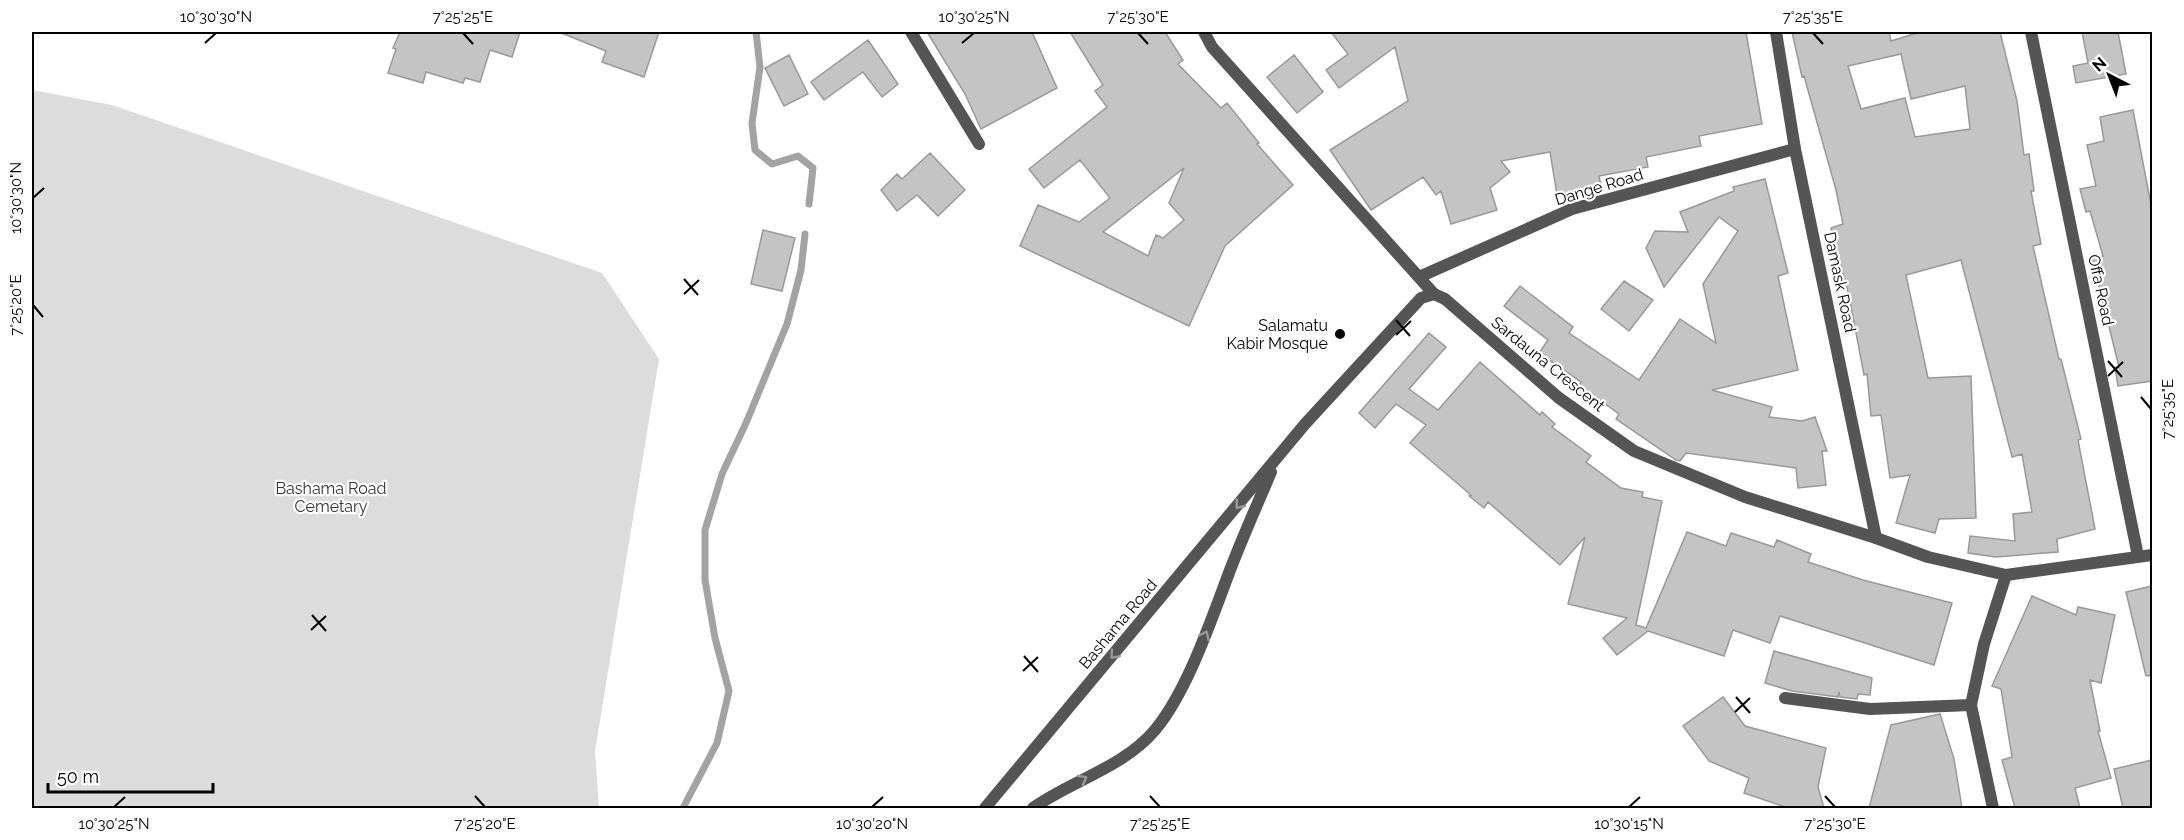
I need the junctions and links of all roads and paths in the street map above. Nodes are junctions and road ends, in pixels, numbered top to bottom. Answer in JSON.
{"nodes":[{"id":1,"x":911,"y":32,"type":"edge"},
{"id":2,"x":1204,"y":32,"type":"edge"},
{"id":3,"x":1776,"y":32,"type":"edge"},
{"id":4,"x":2031,"y":32,"type":"edge"},
{"id":5,"x":980,"y":144,"type":"dead end"},
{"id":6,"x":1796,"y":149,"type":"junction"},
{"id":7,"x":1419,"y":277,"type":"junction"},
{"id":8,"x":1434,"y":294,"type":"junction"},
{"id":9,"x":1276,"y":460,"type":"junction"},
{"id":10,"x":1876,"y":538,"type":"junction"},
{"id":11,"x":2152,"y":555,"type":"edge"},
{"id":12,"x":2138,"y":556,"type":"junction"},
{"id":13,"x":2006,"y":575,"type":"junction"},
{"id":14,"x":1785,"y":698,"type":"dead end"},
{"id":15,"x":1971,"y":705,"type":"junction"},
{"id":16,"x":985,"y":808,"type":"edge"},
{"id":17,"x":1033,"y":808,"type":"edge"},
{"id":18,"x":1993,"y":808,"type":"edge"}],
"edges":[{"from":1,"to":5,"type":"street"},
{"from":2,"to":7,"type":"street","name":"Sardauna Crescent"},
{"from":3,"to":6,"type":"street","name":"Damask Road"},
{"from":4,"to":12,"type":"street","name":"Offa Road"},
{"from":6,"to":7,"type":"street","name":"Dange Road"},
{"from":6,"to":10,"type":"street","name":"Damask Road"},
{"from":7,"to":8,"type":"street","name":"Sardauna Crescent"},
{"from":8,"to":9,"type":"street","name":"Bashama Road"},
{"from":8,"to":10,"type":"street","name":"Sardauna Crescent"},
{"from":9,"to":16,"type":"street","name":"Bashama Road","one_way":true},
{"from":17,"to":9,"type":"street","name":"Bashama Road","one_way":true},
{"from":10,"to":13,"type":"street","name":"Sardauna Crescent"},
{"from":11,"to":12,"type":"street","name":"Sardauna Crescent"},
{"from":12,"to":13,"type":"street","name":"Sardauna Crescent"},
{"from":13,"to":15,"type":"street"},
{"from":14,"to":15,"type":"street"},
{"from":15,"to":18,"type":"street"}]}
